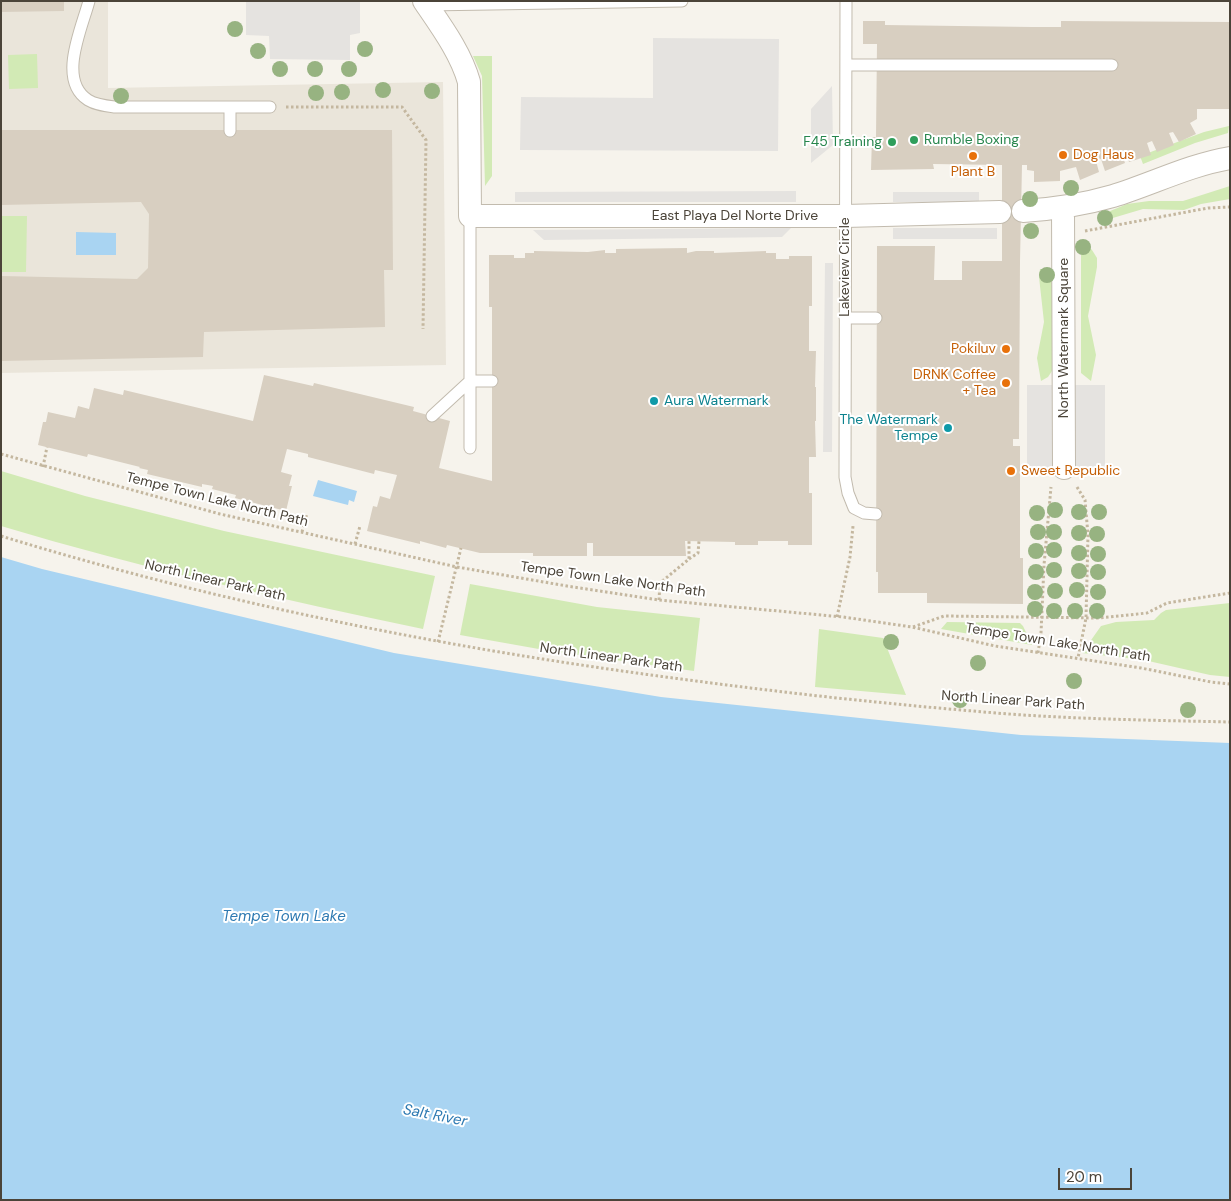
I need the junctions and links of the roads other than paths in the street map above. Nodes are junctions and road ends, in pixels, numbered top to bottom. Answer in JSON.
{"nodes":[{"id":1,"x":89,"y":1,"type":"edge"},
{"id":2,"x":682,"y":1,"type":"edge"},
{"id":3,"x":846,"y":1,"type":"edge"},
{"id":4,"x":426,"y":3,"type":"edge"},
{"id":5,"x":846,"y":65,"type":"junction"},
{"id":6,"x":1112,"y":65,"type":"dead end"},
{"id":7,"x":230,"y":107,"type":"junction"},
{"id":8,"x":270,"y":107,"type":"road end"},
{"id":9,"x":230,"y":131,"type":"dead end"},
{"id":10,"x":1230,"y":158,"type":"edge"},
{"id":11,"x":1063,"y":208,"type":"junction"},
{"id":12,"x":1023,"y":211,"type":"dead end"},
{"id":13,"x":1000,"y":212,"type":"dead end"},
{"id":14,"x":470,"y":216,"type":"junction"},
{"id":15,"x":844,"y":216,"type":"junction"},
{"id":16,"x":844,"y":318,"type":"junction"},
{"id":17,"x":876,"y":318,"type":"dead end"},
{"id":18,"x":470,"y":381,"type":"junction"},
{"id":19,"x":492,"y":381,"type":"dead end"},
{"id":20,"x":432,"y":416,"type":"dead end"},
{"id":21,"x":470,"y":448,"type":"dead end"},
{"id":22,"x":1064,"y":468,"type":"road end"},
{"id":23,"x":876,"y":514,"type":"dead end"}],
"edges":[{"from":1,"to":7,"type":"lane"},
{"from":2,"to":4,"type":"lane"},
{"from":3,"to":5,"type":"lane","name":"Lakeview Circle"},
{"from":4,"to":14,"type":"street"},
{"from":5,"to":6,"type":"lane"},
{"from":5,"to":15,"type":"lane","name":"Lakeview Circle"},
{"from":7,"to":8,"type":"lane"},
{"from":7,"to":9,"type":"lane"},
{"from":10,"to":11,"type":"street"},
{"from":11,"to":12,"type":"street"},
{"from":11,"to":22,"type":"street","name":"North Watermark Square"},
{"from":13,"to":15,"type":"street","name":"East Playa Del Norte Drive"},
{"from":14,"to":15,"type":"street","name":"East Playa Del Norte Drive"},
{"from":14,"to":18,"type":"lane"},
{"from":15,"to":16,"type":"lane","name":"Lakeview Circle"},
{"from":16,"to":17,"type":"lane"},
{"from":16,"to":23,"type":"lane","name":"Lakeview Circle"},
{"from":18,"to":19,"type":"lane"},
{"from":18,"to":20,"type":"lane"},
{"from":18,"to":21,"type":"lane"}]}
